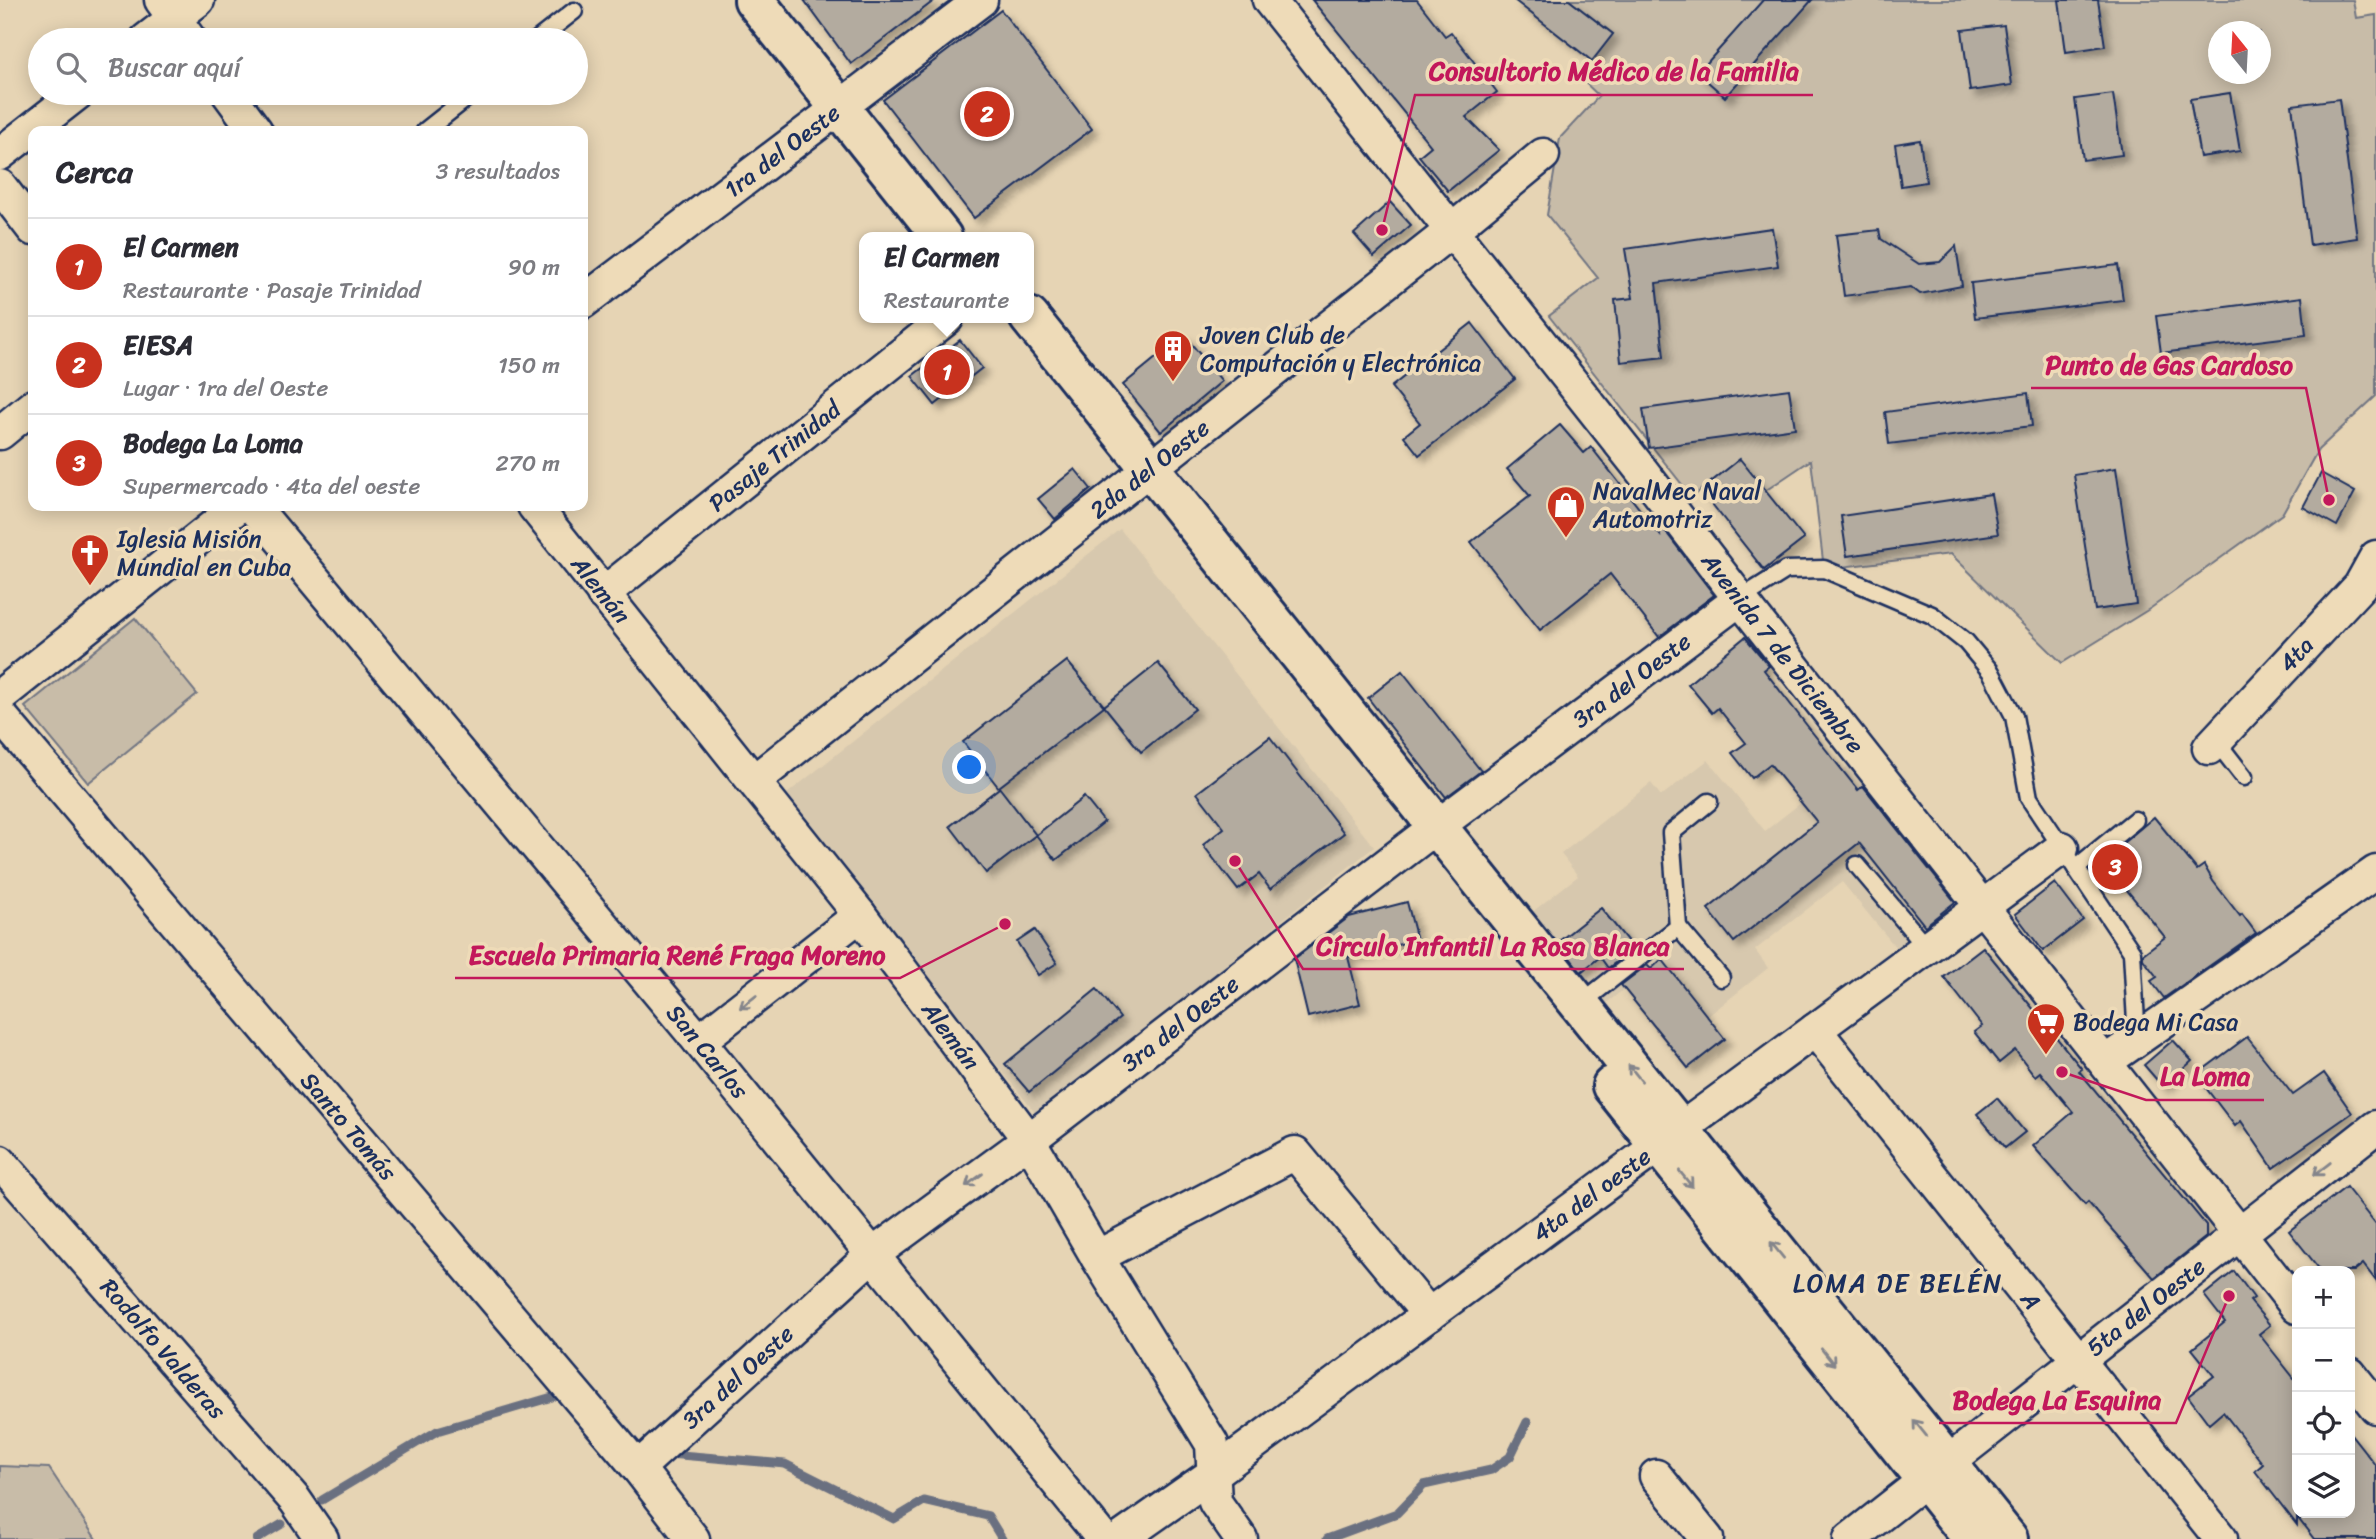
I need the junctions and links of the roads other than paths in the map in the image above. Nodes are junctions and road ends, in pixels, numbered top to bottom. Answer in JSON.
{"nodes":[{"id":1,"x":754,"y":0,"type":"edge"},
{"id":2,"x":779,"y":0,"type":"edge"},
{"id":3,"x":981,"y":0,"type":"edge"},
{"id":4,"x":1269,"y":0,"type":"edge"},
{"id":5,"x":573,"y":11,"type":"dead end"},
{"id":6,"x":181,"y":15,"type":"edge"},
{"id":7,"x":163,"y":28,"type":"edge"},
{"id":8,"x":552,"y":28,"type":"edge"},
{"id":9,"x":845,"y":101,"type":"junction"},
{"id":10,"x":63,"y":105,"type":"edge"},
{"id":11,"x":237,"y":105,"type":"edge"},
{"id":12,"x":458,"y":105,"type":"edge"},
{"id":13,"x":36,"y":126,"type":"edge"},
{"id":14,"x":252,"y":126,"type":"edge"},
{"id":15,"x":431,"y":126,"type":"edge"},
{"id":16,"x":28,"y":132,"type":"edge"},
{"id":17,"x":0,"y":154,"type":"edge"},
{"id":18,"x":1543,"y":155,"type":"dead end"},
{"id":19,"x":0,"y":186,"type":"edge"},
{"id":20,"x":28,"y":222,"type":"edge"},
{"id":21,"x":938,"y":232,"type":"edge"},
{"id":22,"x":962,"y":232,"type":"edge"},
{"id":23,"x":1451,"y":232,"type":"junction"},
{"id":24,"x":588,"y":298,"type":"edge"},
{"id":25,"x":941,"y":323,"type":"edge"},
{"id":26,"x":1010,"y":323,"type":"edge"},
{"id":27,"x":1033,"y":323,"type":"edge"},
{"id":28,"x":28,"y":410,"type":"edge"},
{"id":29,"x":0,"y":433,"type":"edge"},
{"id":30,"x":1142,"y":475,"type":"junction"},
{"id":31,"x":233,"y":511,"type":"edge"},
{"id":32,"x":257,"y":511,"type":"edge"},
{"id":33,"x":538,"y":511,"type":"edge"},
{"id":34,"x":2376,"y":557,"type":"edge"},
{"id":35,"x":603,"y":594,"type":"junction"},
{"id":36,"x":2368,"y":595,"type":"edge"},
{"id":37,"x":1740,"y":599,"type":"junction"},
{"id":38,"x":0,"y":696,"type":"edge"},
{"id":39,"x":0,"y":715,"type":"edge"},
{"id":40,"x":2212,"y":745,"type":"joint"},
{"id":41,"x":2244,"y":777,"type":"dead end"},
{"id":42,"x":754,"y":780,"type":"junction"},
{"id":43,"x":1709,"y":802,"type":"dead end"},
{"id":44,"x":2135,"y":820,"type":"dead end"},
{"id":45,"x":1429,"y":833,"type":"junction"},
{"id":46,"x":2069,"y":858,"type":"junction"},
{"id":47,"x":1857,"y":865,"type":"dead end"},
{"id":48,"x":2376,"y":872,"type":"edge"},
{"id":49,"x":1983,"y":907,"type":"junction"},
{"id":50,"x":860,"y":915,"type":"junction"},
{"id":51,"x":1678,"y":927,"type":"junction"},
{"id":52,"x":1927,"y":948,"type":"junction"},
{"id":53,"x":1721,"y":978,"type":"dead end"},
{"id":54,"x":1580,"y":1004,"type":"junction"},
{"id":55,"x":1815,"y":1030,"type":"junction"},
{"id":56,"x":2137,"y":1040,"type":"junction"},
{"id":57,"x":699,"y":1041,"type":"junction"},
{"id":58,"x":2105,"y":1062,"type":"junction"},
{"id":59,"x":2376,"y":1126,"type":"edge"},
{"id":60,"x":1670,"y":1138,"type":"junction"},
{"id":61,"x":1029,"y":1140,"type":"junction"},
{"id":62,"x":0,"y":1162,"type":"edge"},
{"id":63,"x":2239,"y":1234,"type":"junction"},
{"id":64,"x":872,"y":1255,"type":"junction"},
{"id":65,"x":1097,"y":1257,"type":"junction"},
{"id":66,"x":2292,"y":1301,"type":"edge"},
{"id":67,"x":1429,"y":1315,"type":"junction"},
{"id":68,"x":2078,"y":1360,"type":"junction"},
{"id":69,"x":2355,"y":1380,"type":"edge"},
{"id":70,"x":2376,"y":1407,"type":"edge"},
{"id":71,"x":638,"y":1468,"type":"junction"},
{"id":72,"x":1937,"y":1471,"type":"junction"},
{"id":73,"x":1214,"y":1473,"type":"junction"},
{"id":74,"x":1657,"y":1476,"type":"dead end"},
{"id":75,"x":322,"y":1539,"type":"edge"},
{"id":76,"x":693,"y":1539,"type":"edge"},
{"id":77,"x":1103,"y":1539,"type":"edge"},
{"id":78,"x":1120,"y":1539,"type":"edge"},
{"id":79,"x":1241,"y":1539,"type":"edge"},
{"id":80,"x":1707,"y":1539,"type":"edge"},
{"id":81,"x":1850,"y":1539,"type":"edge"},
{"id":82,"x":1973,"y":1539,"type":"edge"},
{"id":83,"x":2008,"y":1539,"type":"edge"},
{"id":84,"x":2221,"y":1539,"type":"edge"}],
"edges":[{"from":1,"to":9,"type":"main road"},
{"from":2,"to":9,"type":"main road"},
{"from":3,"to":9,"type":"street","name":"1ra del Oeste"},
{"from":4,"to":23,"type":"street","name":"Avenida 7 de Diciembre"},
{"from":5,"to":8,"type":"lane"},
{"from":6,"to":7,"type":"street"},
{"from":9,"to":21,"type":"main road"},
{"from":9,"to":22,"type":"main road"},
{"from":9,"to":24,"type":"street","name":"1ra del Oeste"},
{"from":10,"to":13,"type":"street"},
{"from":11,"to":14,"type":"street"},
{"from":12,"to":15,"type":"lane"},
{"from":16,"to":17,"type":"street"},
{"from":18,"to":23,"type":"street","name":"2da del Oeste"},
{"from":19,"to":20,"type":"street"},
{"from":23,"to":30,"type":"street","name":"2da del Oeste"},
{"from":23,"to":37,"type":"street","name":"Avenida 7 de Diciembre"},
{"from":25,"to":35,"type":"street","name":"Pasaje Trinidad"},
{"from":26,"to":30,"type":"main road"},
{"from":27,"to":30,"type":"main road"},
{"from":28,"to":29,"type":"street"},
{"from":30,"to":42,"type":"street","name":"2da del Oeste"},
{"from":30,"to":45,"type":"main road"},
{"from":31,"to":38,"type":"street"},
{"from":32,"to":57,"type":"street","name":"San Carlos"},
{"from":33,"to":35,"type":"street","name":"Alemán"},
{"from":34,"to":36,"type":"street","name":"4ta"},
{"from":35,"to":42,"type":"street","name":"Alemán"},
{"from":36,"to":40,"type":"street","name":"4ta"},
{"from":37,"to":45,"type":"street","name":"3ra del Oeste"},
{"from":37,"to":46,"type":"lane"},
{"from":37,"to":49,"type":"street","name":"Avenida 7 de Diciembre"},
{"from":39,"to":71,"type":"street","name":"Santo Tomás"},
{"from":40,"to":41,"type":"lane"},
{"from":42,"to":50,"type":"street","name":"Alemán"},
{"from":43,"to":51,"type":"lane"},
{"from":44,"to":46,"type":"lane"},
{"from":45,"to":54,"type":"main road"},
{"from":45,"to":60,"type":"main road"},
{"from":45,"to":61,"type":"street","name":"3ra del Oeste"},
{"from":46,"to":49,"type":"street","name":"4ta del oeste"},
{"from":46,"to":56,"type":"lane"},
{"from":47,"to":52,"type":"lane"},
{"from":48,"to":56,"type":"street"},
{"from":49,"to":52,"type":"street","name":"4ta del oeste"},
{"from":49,"to":58,"type":"street","name":"Avenida 7 de Diciembre"},
{"from":50,"to":57,"type":"street","one_way":true},
{"from":50,"to":61,"type":"street","name":"Alemán"},
{"from":51,"to":53,"type":"lane"},
{"from":51,"to":54,"type":"lane"},
{"from":52,"to":55,"type":"street","name":"4ta del oeste"},
{"from":60,"to":54,"type":"main road","one_way":true},
{"from":55,"to":60,"type":"street","name":"4ta del oeste"},
{"from":55,"to":68,"type":"street","name":"A"},
{"from":56,"to":58,"type":"street"},
{"from":57,"to":64,"type":"street","name":"San Carlos"},
{"from":58,"to":63,"type":"street","name":"Avenida 7 de Diciembre"},
{"from":59,"to":63,"type":"street","name":"5ta del Oeste","one_way":true},
{"from":60,"to":67,"type":"street","name":"4ta del oeste"},
{"from":60,"to":72,"type":"main road"},
{"from":61,"to":64,"type":"street","name":"3ra del Oeste","one_way":true},
{"from":61,"to":65,"type":"street","name":"Alemán"},
{"from":62,"to":75,"type":"street","name":"Rodolfo Valderas"},
{"from":63,"to":66,"type":"street","name":"Avenida 7 de Diciembre"},
{"from":63,"to":68,"type":"street","name":"5ta del Oeste"},
{"from":64,"to":71,"type":"street","name":"3ra del Oeste"},
{"from":64,"to":77,"type":"street","name":"San Carlos"},
{"from":65,"to":67,"type":"street"},
{"from":65,"to":73,"type":"street","name":"Alemán"},
{"from":67,"to":73,"type":"street","name":"4ta del oeste"},
{"from":68,"to":72,"type":"street","name":"5ta del Oeste"},
{"from":68,"to":84,"type":"street","name":"A"},
{"from":69,"to":70,"type":"street"},
{"from":71,"to":76,"type":"street","name":"Santo Tomás"},
{"from":72,"to":81,"type":"street","name":"5ta del Oeste"},
{"from":72,"to":82,"type":"main road"},
{"from":72,"to":83,"type":"main road"},
{"from":73,"to":78,"type":"street","name":"4ta del oeste"},
{"from":73,"to":79,"type":"street","name":"Alemán"},
{"from":74,"to":80,"type":"street"}]}
